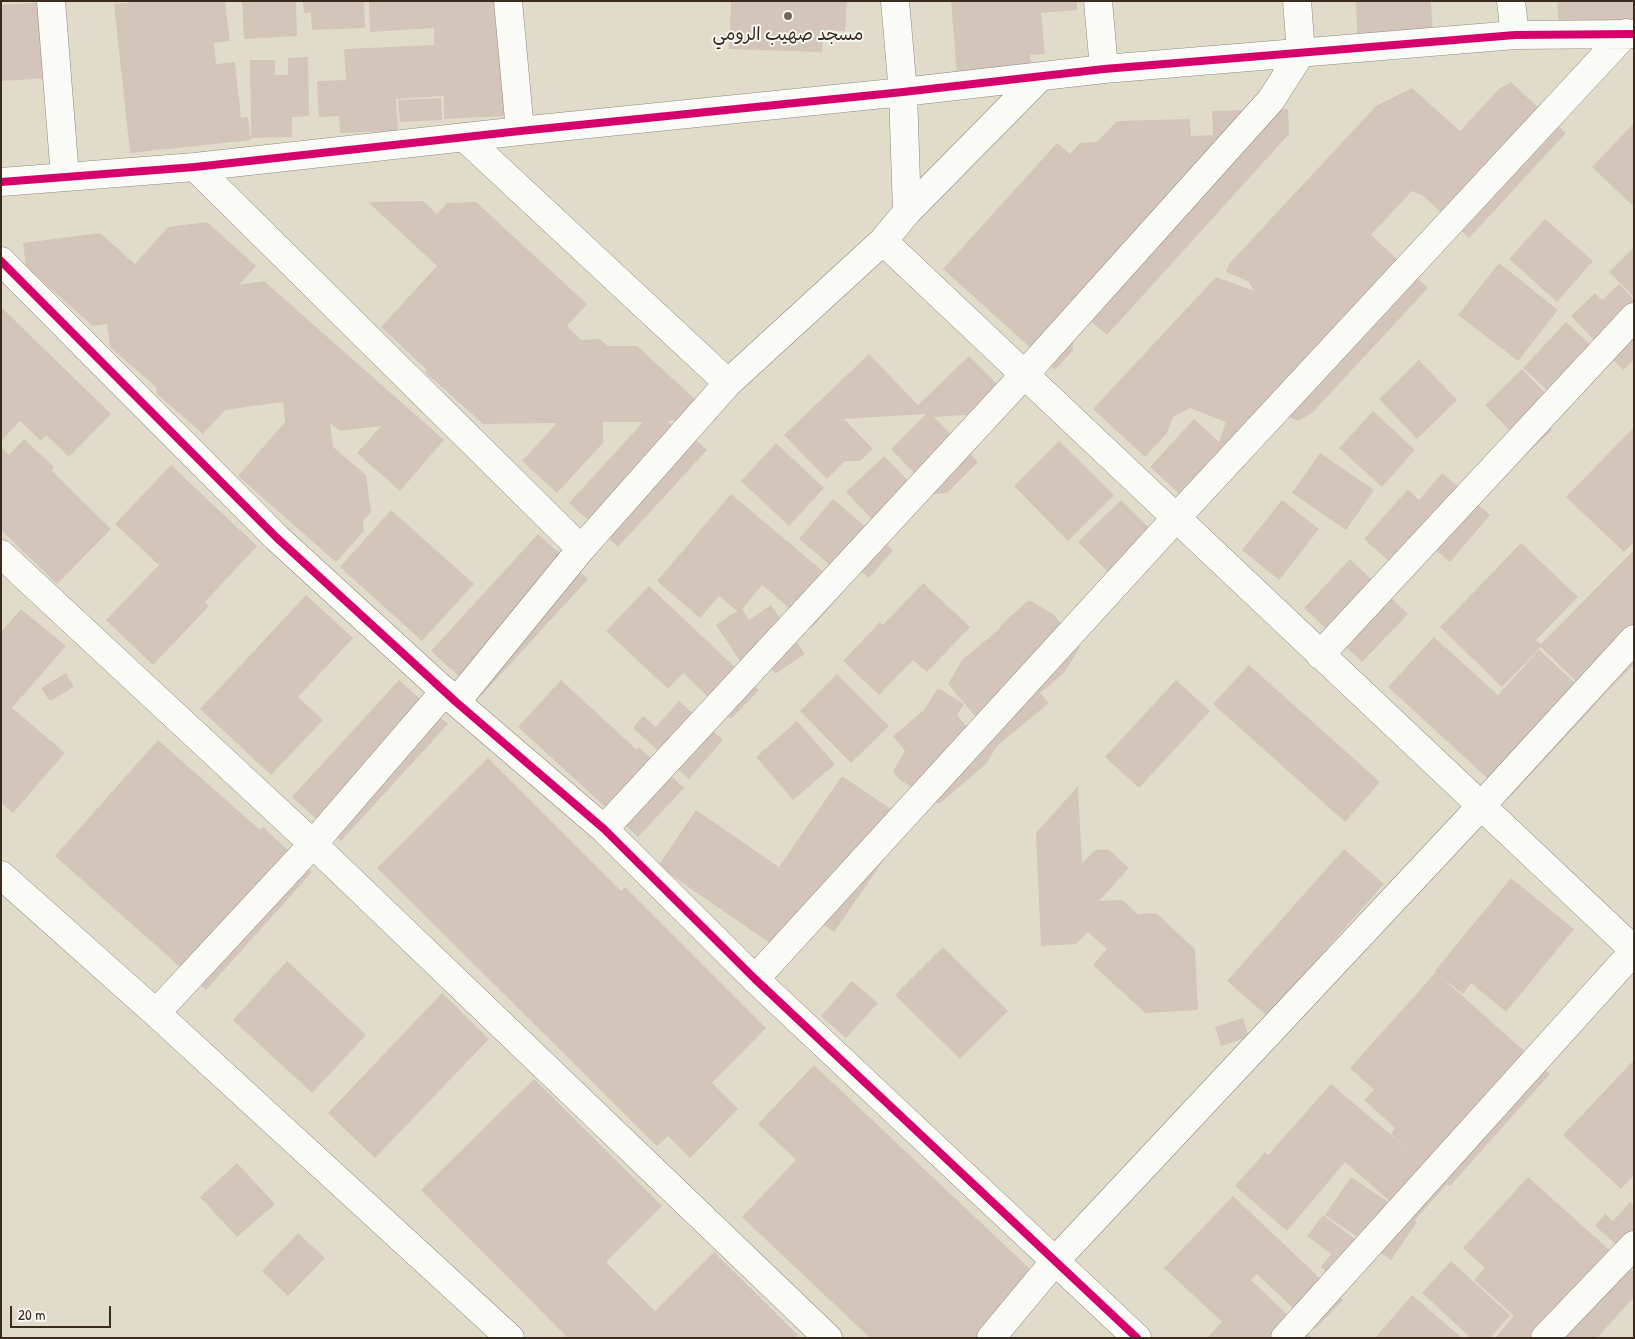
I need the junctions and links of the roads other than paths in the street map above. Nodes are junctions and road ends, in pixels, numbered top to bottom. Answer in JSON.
{"nodes":[{"id":1,"x":50,"y":1,"type":"edge"},
{"id":2,"x":508,"y":1,"type":"edge"},
{"id":3,"x":895,"y":1,"type":"edge"},
{"id":4,"x":1098,"y":1,"type":"edge"},
{"id":5,"x":1297,"y":1,"type":"edge"},
{"id":6,"x":1511,"y":1,"type":"edge"},
{"id":7,"x":1630,"y":34,"type":"edge"},
{"id":8,"x":1515,"y":35,"type":"junction"},
{"id":9,"x":1301,"y":53,"type":"junction"},
{"id":10,"x":1104,"y":69,"type":"junction"},
{"id":11,"x":1040,"y":77,"type":"junction"},
{"id":12,"x":903,"y":92,"type":"junction"},
{"id":13,"x":520,"y":131,"type":"junction"},
{"id":14,"x":464,"y":137,"type":"junction"},
{"id":15,"x":195,"y":167,"type":"junction"},
{"id":16,"x":65,"y":177,"type":"junction"},
{"id":17,"x":1,"y":182,"type":"edge"},
{"id":18,"x":907,"y":212,"type":"junction"},
{"id":19,"x":883,"y":241,"type":"junction"},
{"id":20,"x":1,"y":262,"type":"edge"},
{"id":21,"x":1634,"y":316,"type":"edge"},
{"id":22,"x":1024,"y":374,"type":"junction"},
{"id":23,"x":728,"y":383,"type":"junction"},
{"id":24,"x":1176,"y":518,"type":"junction"},
{"id":25,"x":581,"y":549,"type":"junction"},
{"id":26,"x":1,"y":554,"type":"edge"},
{"id":27,"x":1634,"y":639,"type":"edge"},
{"id":28,"x":1320,"y":655,"type":"junction"},
{"id":29,"x":451,"y":696,"type":"junction"},
{"id":30,"x":1481,"y":806,"type":"junction"},
{"id":31,"x":604,"y":830,"type":"junction"},
{"id":32,"x":313,"y":844,"type":"junction"},
{"id":33,"x":1,"y":875,"type":"edge"},
{"id":34,"x":1634,"y":951,"type":"edge"},
{"id":35,"x":755,"y":979,"type":"junction"},
{"id":36,"x":156,"y":1012,"type":"junction"},
{"id":37,"x":1634,"y":1245,"type":"edge"},
{"id":38,"x":1055,"y":1261,"type":"junction"},
{"id":39,"x":510,"y":1338,"type":"edge"},
{"id":40,"x":828,"y":1338,"type":"edge"},
{"id":41,"x":991,"y":1338,"type":"edge"},
{"id":42,"x":1137,"y":1338,"type":"edge"},
{"id":43,"x":1286,"y":1338,"type":"edge"},
{"id":44,"x":1545,"y":1338,"type":"edge"}],
"edges":[{"from":1,"to":16,"type":"street"},
{"from":2,"to":13,"type":"street"},
{"from":3,"to":12,"type":"street"},
{"from":4,"to":10,"type":"street"},
{"from":5,"to":9,"type":"street"},
{"from":6,"to":8,"type":"street"},
{"from":7,"to":8,"type":"street"},
{"from":7,"to":24,"type":"street"},
{"from":8,"to":9,"type":"street"},
{"from":9,"to":10,"type":"street"},
{"from":9,"to":22,"type":"street"},
{"from":10,"to":11,"type":"street"},
{"from":11,"to":12,"type":"street"},
{"from":11,"to":18,"type":"street"},
{"from":12,"to":13,"type":"street"},
{"from":12,"to":18,"type":"street"},
{"from":13,"to":14,"type":"street"},
{"from":14,"to":15,"type":"street"},
{"from":14,"to":23,"type":"street"},
{"from":15,"to":16,"type":"street"},
{"from":15,"to":25,"type":"street"},
{"from":16,"to":17,"type":"street"},
{"from":18,"to":19,"type":"street"},
{"from":19,"to":22,"type":"street"},
{"from":19,"to":23,"type":"street"},
{"from":20,"to":29,"type":"street"},
{"from":21,"to":28,"type":"street"},
{"from":22,"to":24,"type":"street"},
{"from":22,"to":31,"type":"street"},
{"from":23,"to":25,"type":"street"},
{"from":24,"to":28,"type":"street"},
{"from":24,"to":35,"type":"street"},
{"from":25,"to":29,"type":"street"},
{"from":26,"to":32,"type":"street"},
{"from":27,"to":30,"type":"street"},
{"from":28,"to":30,"type":"street"},
{"from":29,"to":31,"type":"street"},
{"from":29,"to":32,"type":"street"},
{"from":30,"to":34,"type":"street"},
{"from":30,"to":38,"type":"street"},
{"from":31,"to":35,"type":"street"},
{"from":32,"to":36,"type":"street"},
{"from":32,"to":40,"type":"street"},
{"from":33,"to":36,"type":"street"},
{"from":34,"to":43,"type":"street"},
{"from":35,"to":38,"type":"street"},
{"from":36,"to":39,"type":"street"},
{"from":37,"to":44,"type":"street"},
{"from":38,"to":41,"type":"street"},
{"from":38,"to":42,"type":"street"}]}
